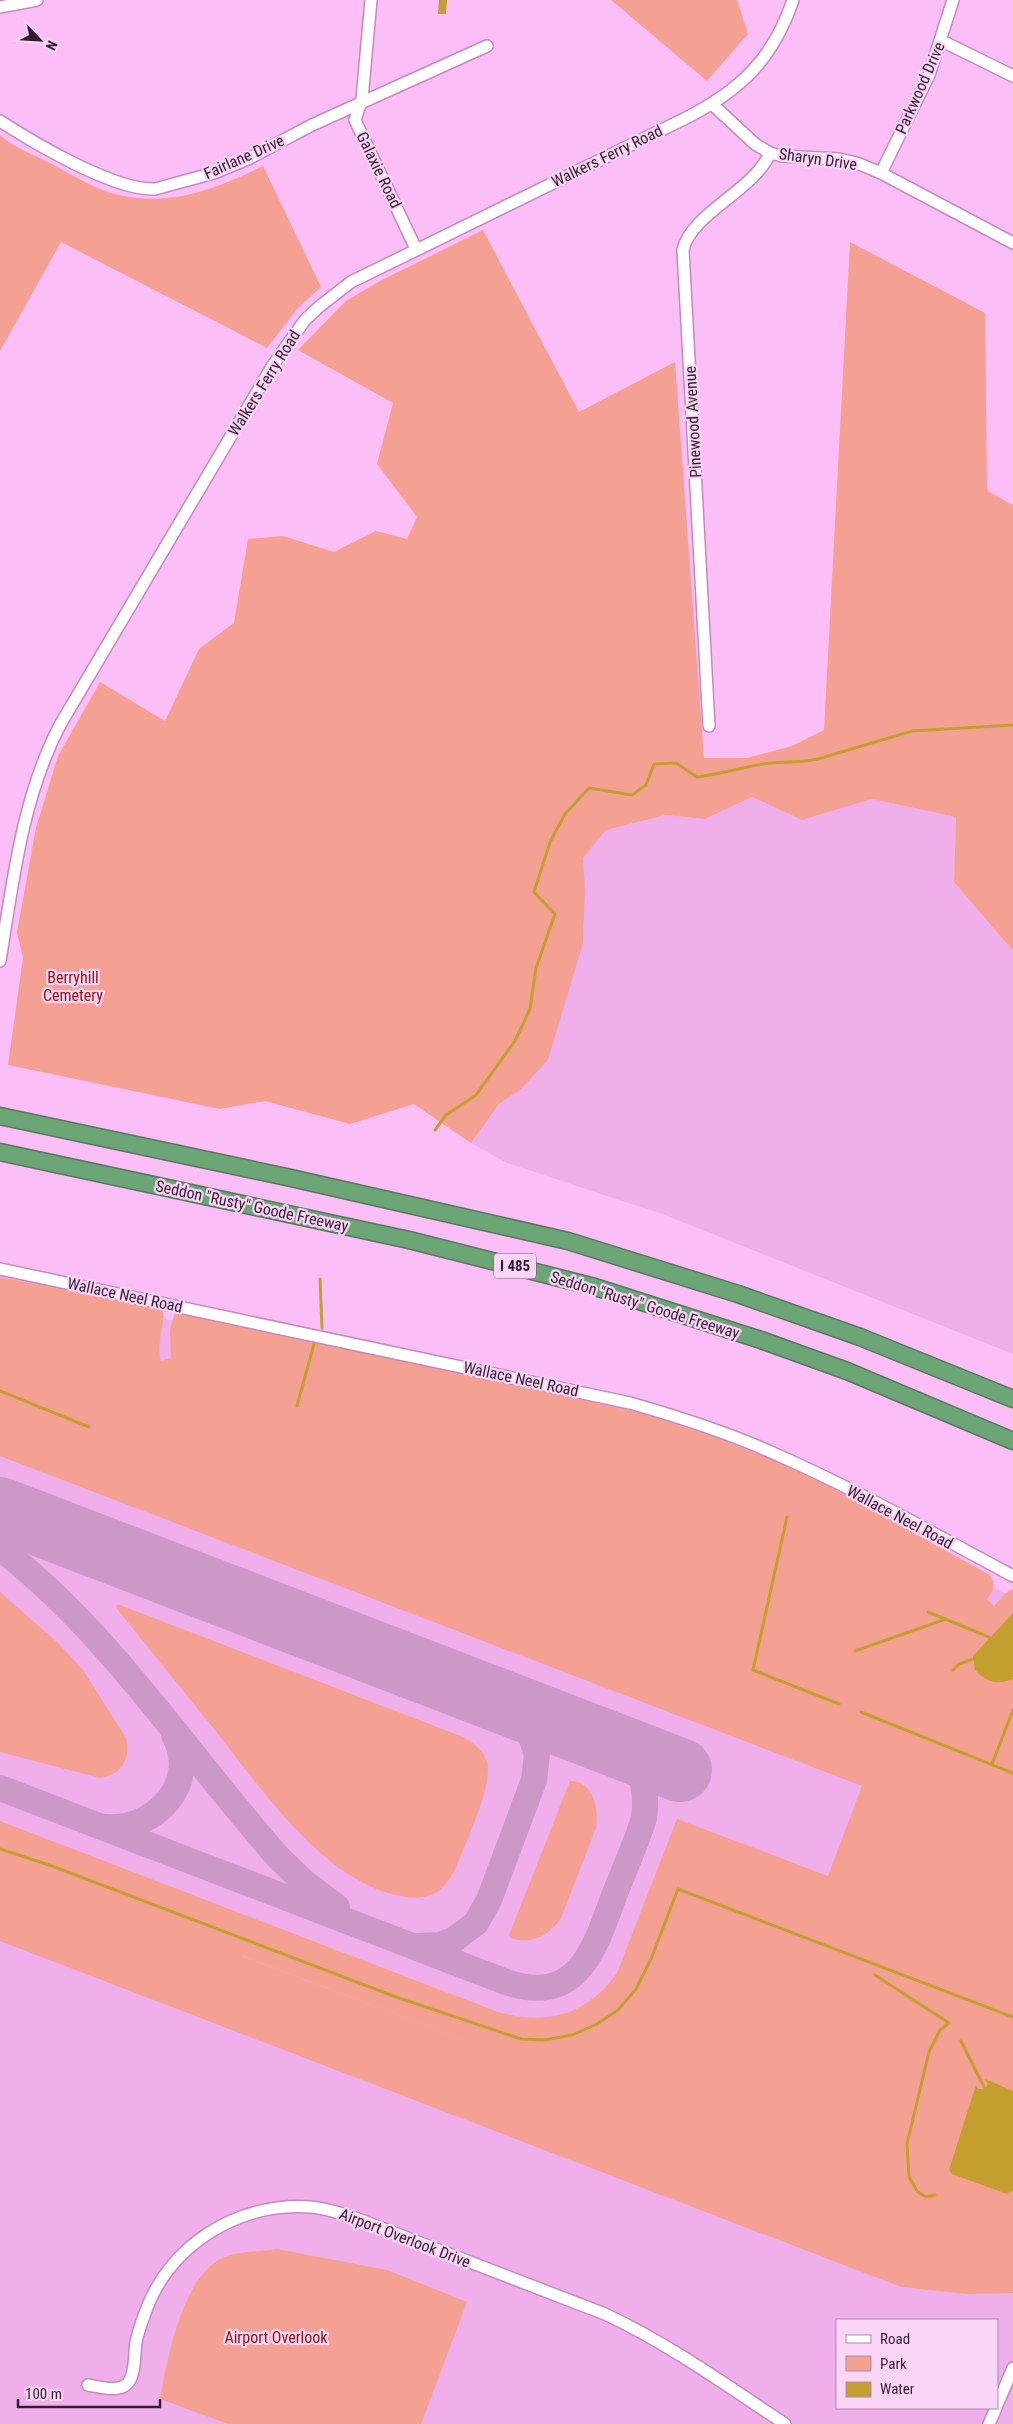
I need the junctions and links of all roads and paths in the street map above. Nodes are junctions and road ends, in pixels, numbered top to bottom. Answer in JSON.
{"nodes":[{"id":1,"x":37,"y":0,"type":"edge"},
{"id":2,"x":371,"y":0,"type":"edge"},
{"id":3,"x":793,"y":0,"type":"edge"},
{"id":4,"x":953,"y":0,"type":"edge"},
{"id":5,"x":0,"y":7,"type":"edge"},
{"id":6,"x":942,"y":41,"type":"junction"},
{"id":7,"x":487,"y":46,"type":"dead end"},
{"id":8,"x":1013,"y":76,"type":"edge"},
{"id":9,"x":712,"y":104,"type":"junction"},
{"id":10,"x":360,"y":105,"type":"junction"},
{"id":11,"x":0,"y":121,"type":"edge"},
{"id":12,"x":770,"y":153,"type":"junction"},
{"id":13,"x":881,"y":173,"type":"junction"},
{"id":14,"x":1013,"y":243,"type":"edge"},
{"id":15,"x":416,"y":249,"type":"junction"},
{"id":16,"x":709,"y":726,"type":"dead end"},
{"id":17,"x":3,"y":919,"type":"edge"},
{"id":18,"x":0,"y":961,"type":"edge"},
{"id":19,"x":0,"y":1116,"type":"edge"},
{"id":20,"x":0,"y":1152,"type":"edge"},
{"id":21,"x":0,"y":1269,"type":"edge"},
{"id":22,"x":1013,"y":1399,"type":"edge"},
{"id":23,"x":1013,"y":1441,"type":"edge"},
{"id":24,"x":1013,"y":1576,"type":"edge"},
{"id":25,"x":1013,"y":2368,"type":"edge"},
{"id":26,"x":88,"y":2385,"type":"dead end"},
{"id":27,"x":998,"y":2402,"type":"edge"},
{"id":28,"x":995,"y":2409,"type":"edge"},
{"id":29,"x":785,"y":2424,"type":"edge"},
{"id":30,"x":989,"y":2424,"type":"edge"}],
"edges":[{"from":1,"to":5,"type":"street"},
{"from":2,"to":10,"type":"street","name":"Galaxie Road"},
{"from":3,"to":9,"type":"street","name":"Walkers Ferry Road"},
{"from":4,"to":6,"type":"street","name":"Parkwood Drive"},
{"from":6,"to":8,"type":"street"},
{"from":6,"to":13,"type":"street","name":"Parkwood Drive"},
{"from":7,"to":10,"type":"street","name":"Fairlane Drive"},
{"from":9,"to":12,"type":"street","name":"Sharyn Drive"},
{"from":9,"to":15,"type":"street","name":"Walkers Ferry Road"},
{"from":10,"to":11,"type":"street","name":"Fairlane Drive"},
{"from":10,"to":15,"type":"street","name":"Galaxie Road"},
{"from":12,"to":13,"type":"street","name":"Sharyn Drive"},
{"from":12,"to":16,"type":"street","name":"Pinewood Avenue"},
{"from":13,"to":14,"type":"street","name":"Sharyn Drive"},
{"from":15,"to":17,"type":"street","name":"Walkers Ferry Road"},
{"from":17,"to":18,"type":"street","name":"Walkers Ferry Road"},
{"from":19,"to":22,"type":"highway","number":"I 485"},
{"from":20,"to":23,"type":"highway","name":"Seddon \"Rusty\" Goode Freeway","number":"I 485"},
{"from":21,"to":24,"type":"street","name":"Wallace Neel Road"},
{"from":25,"to":27,"type":"street"},
{"from":26,"to":29,"type":"street","name":"Airport Overlook Drive"},
{"from":28,"to":30,"type":"street"}]}
